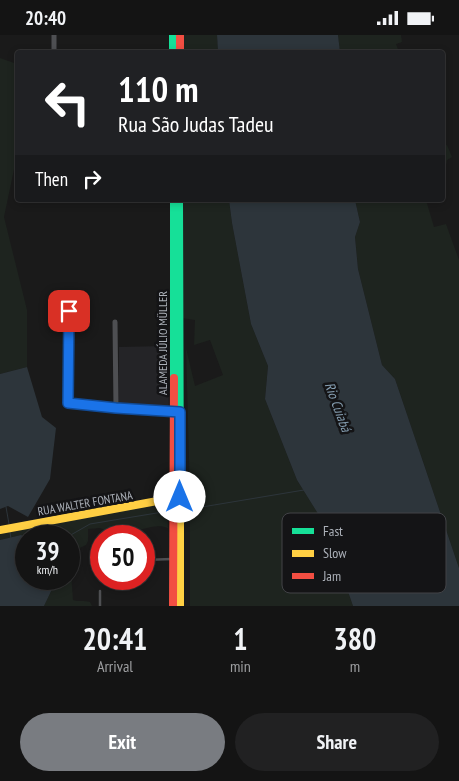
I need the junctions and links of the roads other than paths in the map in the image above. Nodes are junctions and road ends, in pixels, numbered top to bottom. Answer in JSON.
{"nodes":[{"id":1,"x":54,"y":35,"type":"edge"},
{"id":2,"x":173,"y":35,"type":"edge"},
{"id":3,"x":180,"y":35,"type":"edge"},
{"id":4,"x":54,"y":50,"type":"edge"},
{"id":5,"x":173,"y":50,"type":"edge"},
{"id":6,"x":180,"y":50,"type":"edge"},
{"id":7,"x":174,"y":202,"type":"edge"},
{"id":8,"x":179,"y":202,"type":"edge"},
{"id":9,"x":69,"y":311,"type":"dead end"},
{"id":10,"x":115,"y":322,"type":"dead end"},
{"id":11,"x":116,"y":408,"type":"junction"},
{"id":12,"x":177,"y":412,"type":"junction"},
{"id":13,"x":177,"y":498,"type":"junction"},
{"id":14,"x":0,"y":530,"type":"edge"},
{"id":15,"x":177,"y":559,"type":"junction"},
{"id":16,"x":155,"y":560,"type":"edge"},
{"id":17,"x":100,"y":591,"type":"dead end"},
{"id":18,"x":100,"y":606,"type":"edge"},
{"id":19,"x":173,"y":606,"type":"edge"},
{"id":20,"x":180,"y":606,"type":"edge"}],
"edges":[{"from":1,"to":4,"type":"street"},
{"from":2,"to":5,"type":"main road"},
{"from":3,"to":6,"type":"main road"},
{"from":7,"to":12,"type":"main road","name":"ALAMEDA JÚLIO MÜLLER"},
{"from":8,"to":12,"type":"main road","name":"ALAMEDA JÚLIO MÜLLER"},
{"from":9,"to":11,"type":"street"},
{"from":10,"to":11,"type":"street"},
{"from":11,"to":12,"type":"street"},
{"from":12,"to":13,"type":"main road","name":"ALAMEDA JÚLIO MÜLLER"},
{"from":13,"to":14,"type":"main road","name":"RUA WALTER FONTANA"},
{"from":13,"to":15,"type":"main road","name":"ALAMEDA JÚLIO MÜLLER"},
{"from":15,"to":16,"type":"lane"},
{"from":15,"to":19,"type":"main road","name":"ALAMEDA JÚLIO MÜLLER"},
{"from":15,"to":20,"type":"main road","name":"ALAMEDA JÚLIO MÜLLER"},
{"from":17,"to":18,"type":"lane"}]}
